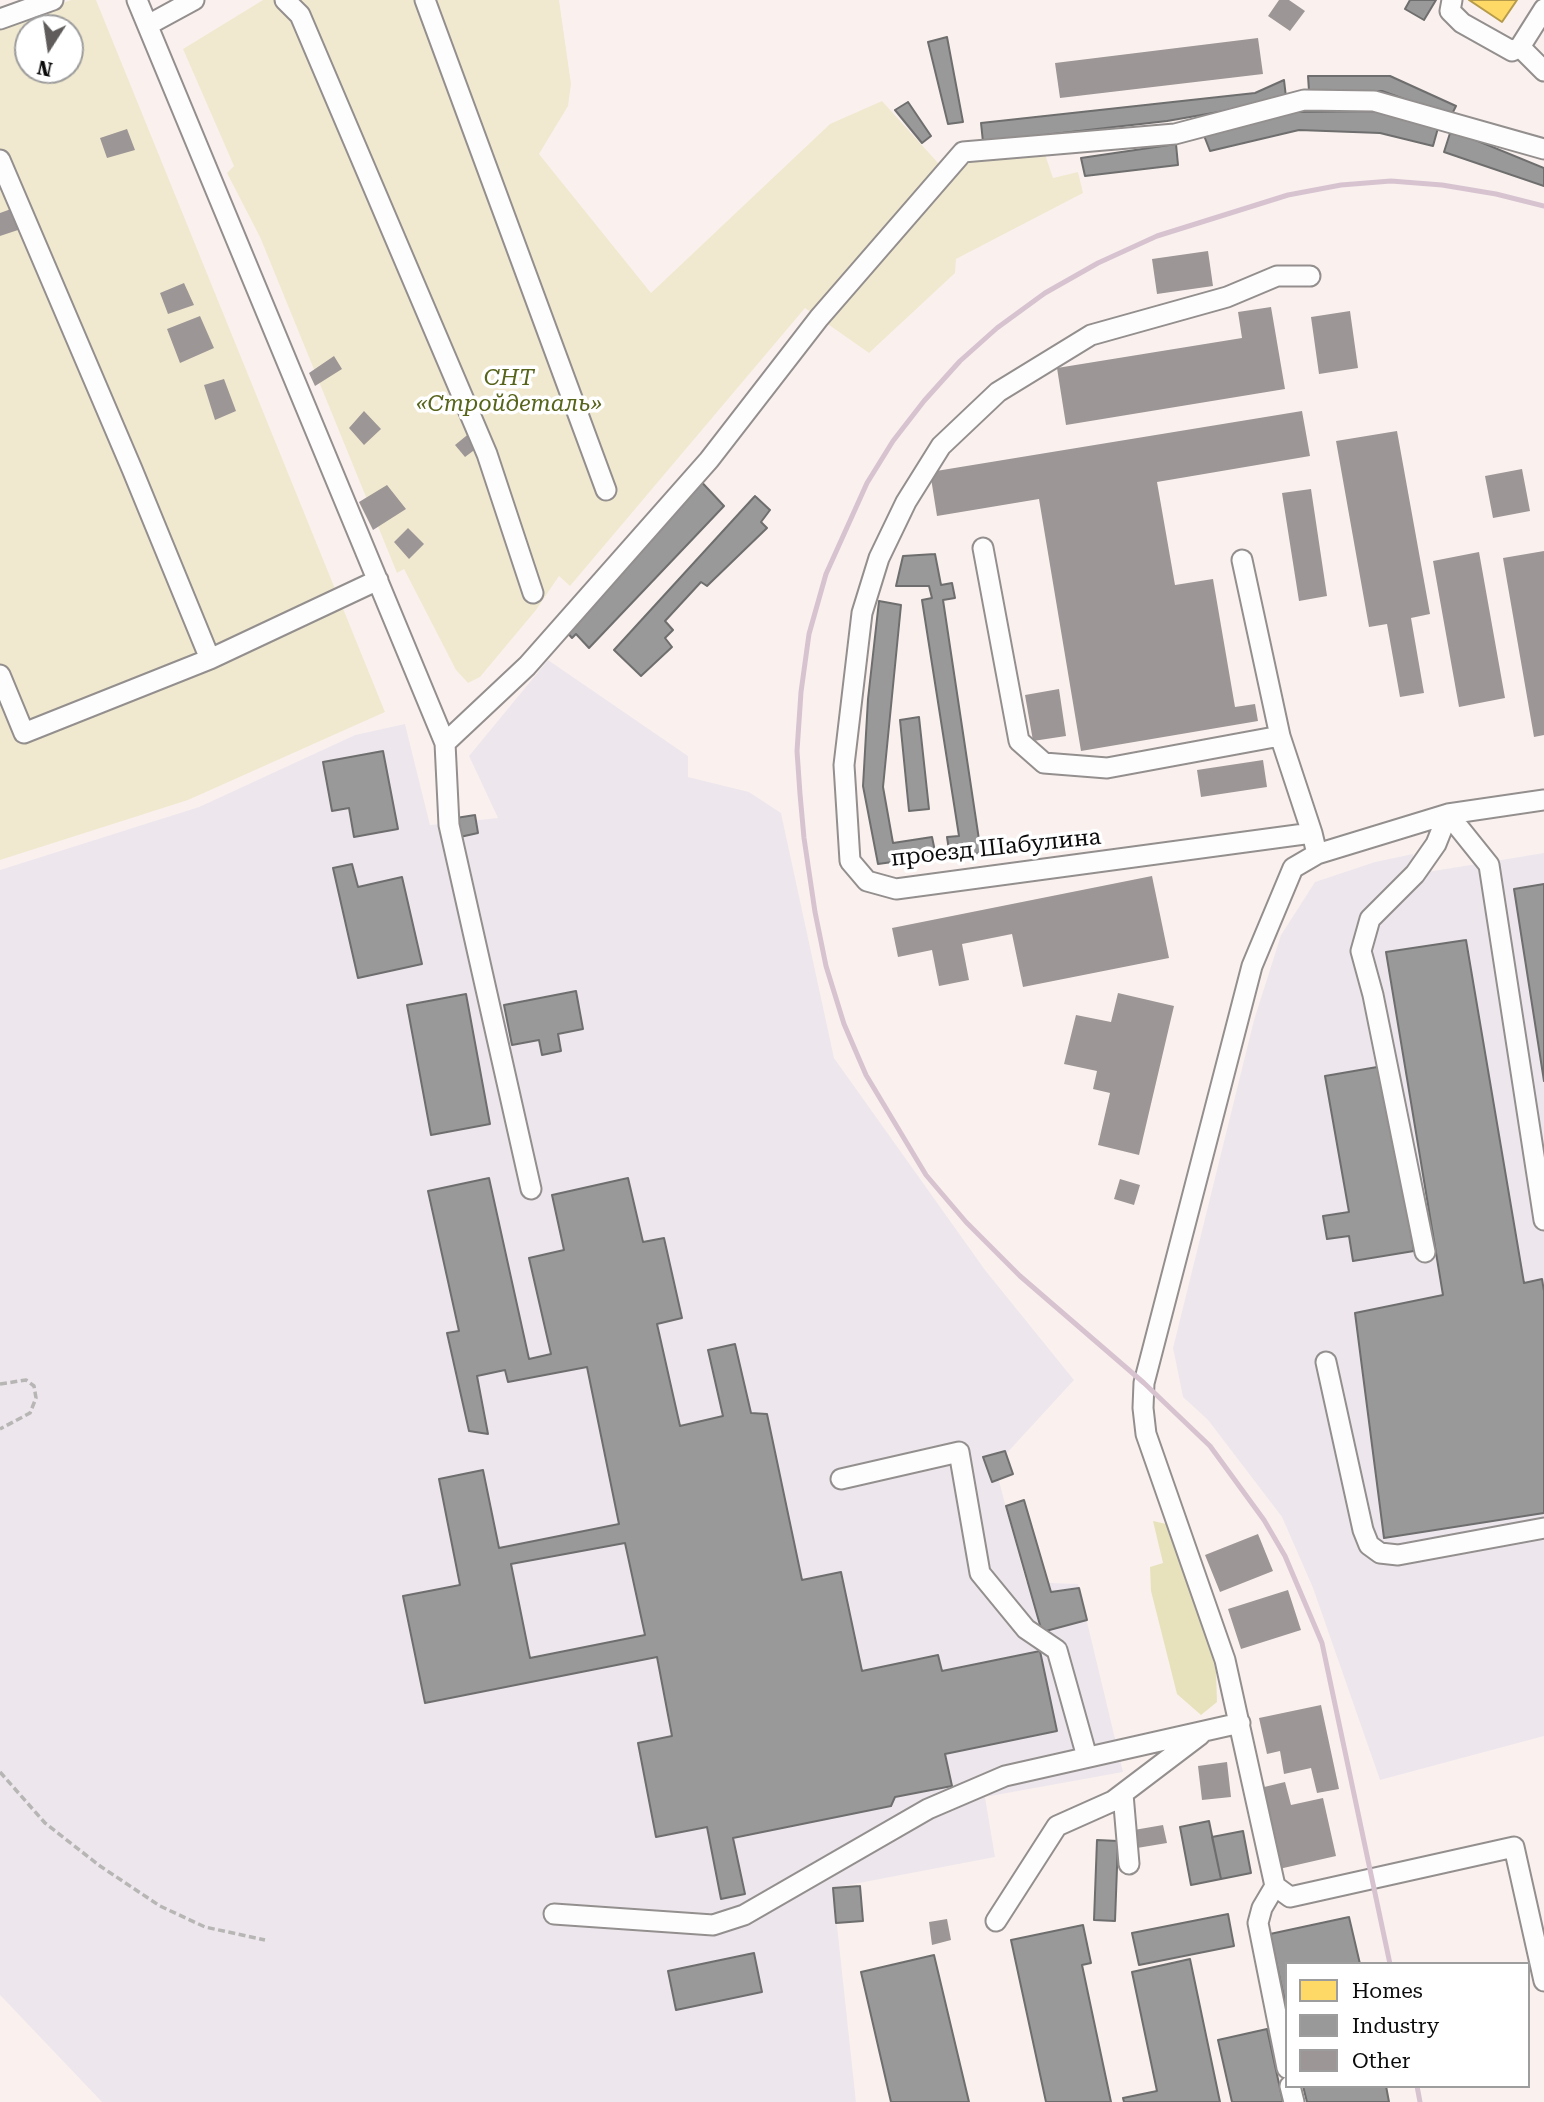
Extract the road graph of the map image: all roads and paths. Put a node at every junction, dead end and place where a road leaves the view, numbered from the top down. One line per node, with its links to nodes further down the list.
1 (53, 0): 8 (street)
2 (137, 0): 9 (street)
3 (194, 0): 9 (street)
4 (285, 0): 19 (street)
5 (425, 0): 15 (street)
6 (1452, 0): 10 (street)
7 (1544, 9): 10 (street)
8 (0, 19)
9 (148, 24): 18 (street)
10 (1520, 47): 11 (street)
11 (1544, 71)
12 (1544, 149): 23 (street)
13 (0, 160): 20 (street)
14 (1310, 276): 26 (street, проезд Шабулина)
15 (606, 489)
16 (983, 548): 22 (street)
17 (1242, 560): 22 (street)
18 (377, 580): 20 (street); 23 (street)
19 (533, 593)
20 (210, 659): 21 (street)
21 (0, 675)
22 (1280, 736): 26 (street)
23 (445, 743): 28 (street)
24 (1544, 800): 25 (street)
25 (1448, 814): 27 (street); 29 (street); 30 (street)
26 (1312, 833): 27 (street)
27 (1317, 855): 36 (street)
28 (531, 1189)
29 (1544, 1220)
30 (1425, 1252)
31 (1326, 1362): 35 (street)
32 (0, 1384): 33 (path)
33 (0, 1429)
34 (841, 1479): 38 (street)
35 (1544, 1528)
36 (1240, 1723): 37 (street); 42 (street)
37 (1206, 1731): 38 (street); 40 (street)
38 (1087, 1758): 43 (street)
39 (0, 1772): 45 (path)
40 (1123, 1794): 41 (street); 44 (street)
41 (1129, 1864)
42 (1275, 1886): 46 (street); 47 (street)
43 (554, 1914)
44 (996, 1920)
45 (265, 1940)
46 (1544, 1981)
47 (1285, 2058)

